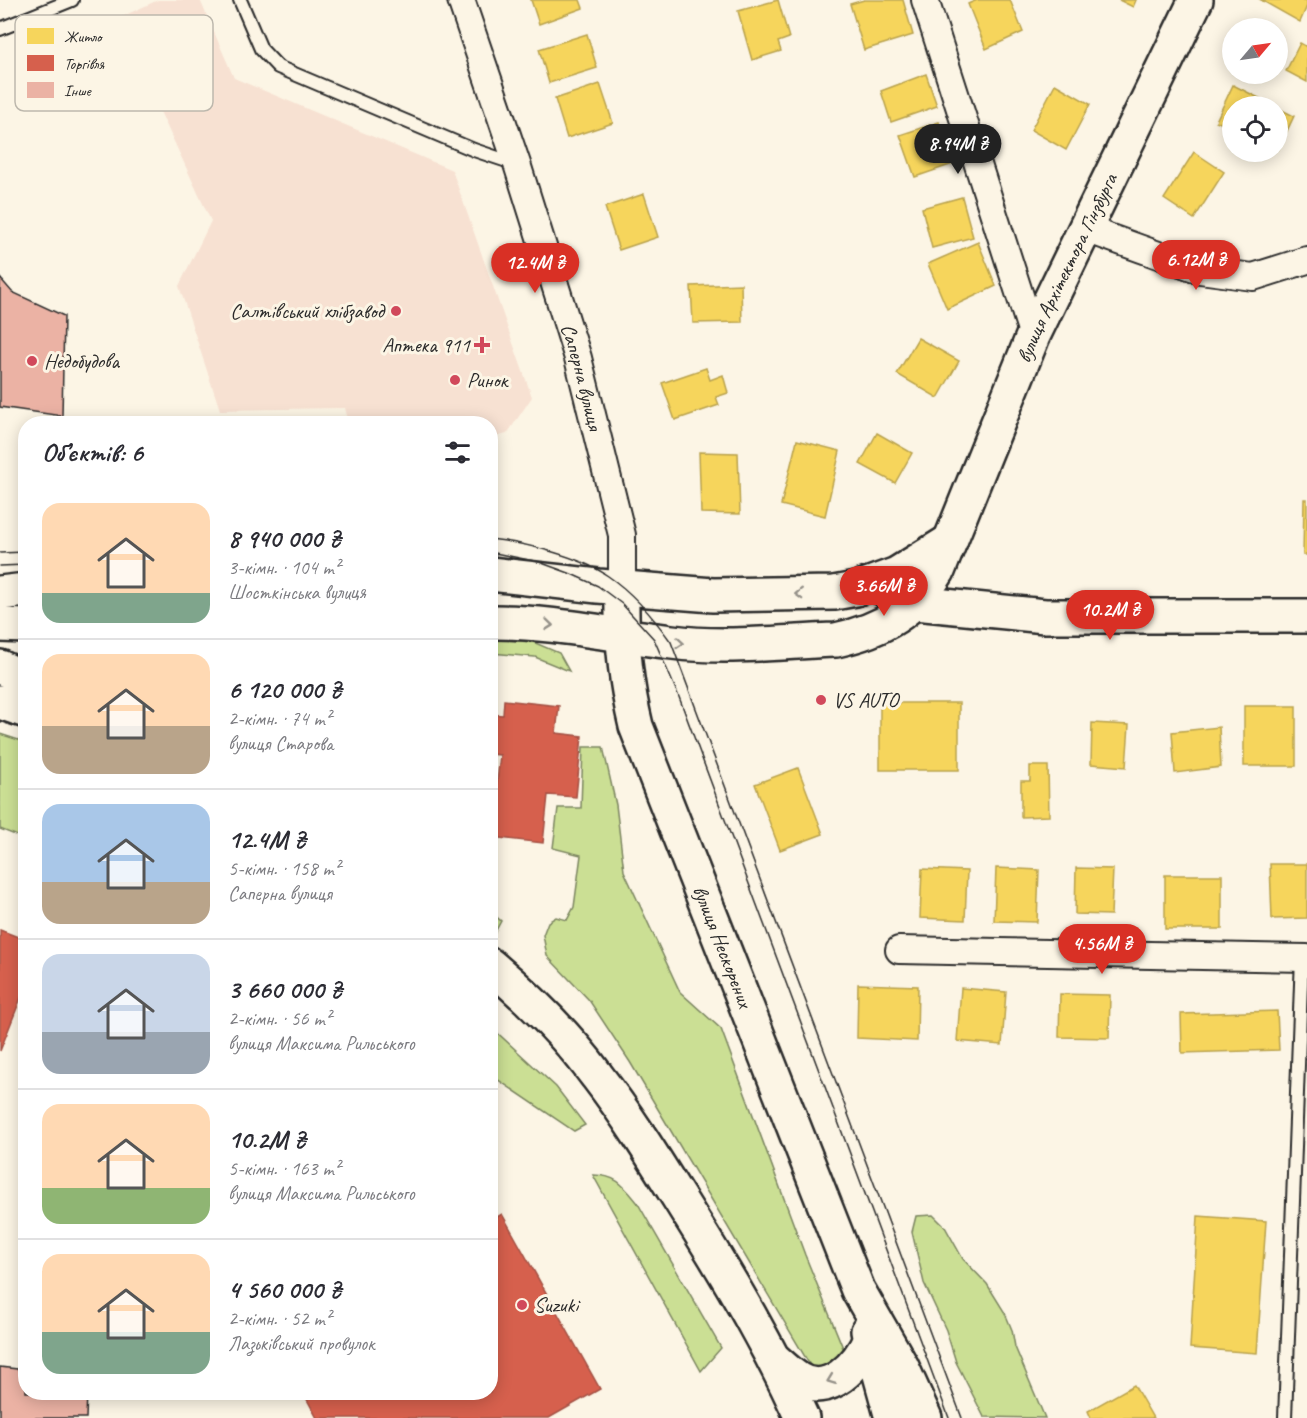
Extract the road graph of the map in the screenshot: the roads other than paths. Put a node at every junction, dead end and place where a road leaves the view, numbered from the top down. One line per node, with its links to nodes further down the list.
1 (72, 0): 6 (lane)
2 (240, 0): 9 (lane)
3 (461, 0): 9 (street, Саперна вулиця)
4 (925, 0): 12 (street)
5 (1196, 0): 10 (main road, вулиця Архітектора Гінзбурга)
6 (35, 15)
7 (15, 23): 8 (lane)
8 (0, 29)
9 (517, 164): 18 (street, Саперна вулиця)
10 (1086, 228): 11 (street); 12 (main road, вулиця Архітектора Гінзбурга)
11 (1307, 260)
12 (1033, 336): 13 (main road, вулиця Архітектора Гінзбурга)
13 (950, 541): 15 (main road); 21 (main road, вулиця Архітектора Гінзбурга)
14 (498, 575): 18 (main road)
15 (873, 584): 18 (main road, one-way to 18); 21 (main road)
16 (0, 586): 17 (main road)
17 (18, 588)
18 (622, 588): 26 (main road, вулиця Нескорених)
19 (18, 591): 20 (main road)
20 (0, 594)
21 (915, 603): 22 (main road); 26 (main road, вулиця Архітектора Гінзбурга, one-way to 21)
22 (1307, 616)
23 (498, 622): 26 (main road, вулиця Архітектора Гінзбурга, one-way to 26)
24 (0, 625): 25 (main road)
25 (18, 626)
26 (622, 635): 34 (main road, вулиця Нескорених)
27 (0, 668): 28 (main road)
28 (18, 676)
29 (0, 702): 30 (main road)
30 (18, 708)
31 (899, 950): 32 (street)
32 (1305, 958): 41 (lane)
33 (498, 972): 36 (main road)
34 (861, 1297): 35 (main road, вулиця Нескорених); 40 (main road, вулиця Нескорених)
35 (870, 1339): 36 (main road, one-way to 36); 39 (main road, вулиця Нескорених)
36 (776, 1361): 37 (main road); 38 (main road)
37 (802, 1418)
38 (818, 1418)
39 (892, 1418)
40 (925, 1418)
41 (1285, 1418)

